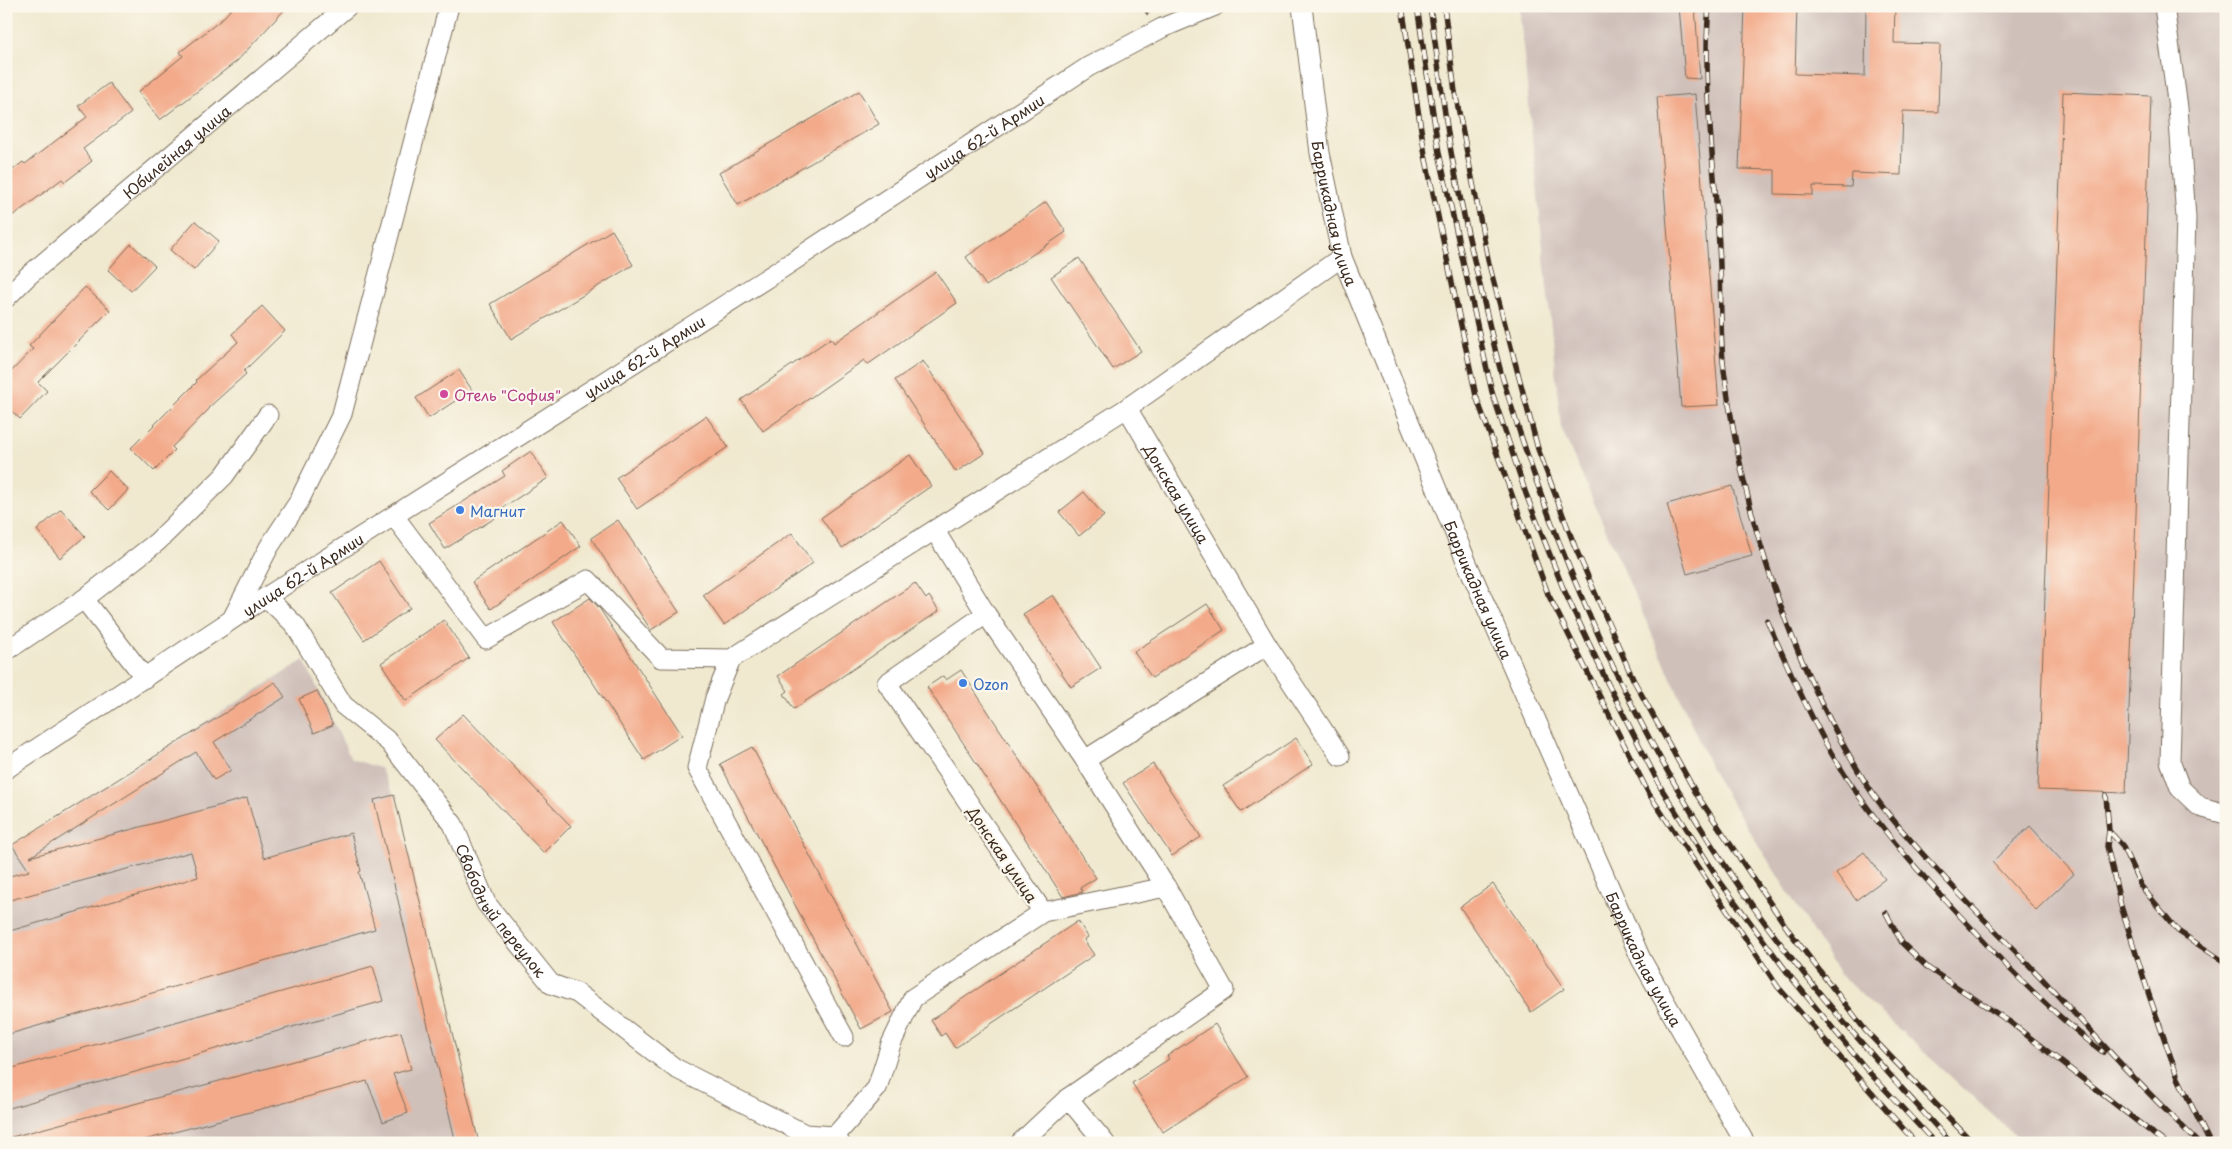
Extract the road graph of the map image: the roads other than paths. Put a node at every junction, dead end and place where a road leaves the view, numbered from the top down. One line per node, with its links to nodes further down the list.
1 (348, 6): 7 (street, Юбилейная улица)
2 (448, 6): 15 (street)
3 (1215, 6): 10 (street, улица 62-й Армии)
4 (1302, 6): 6 (street, Баррикадная улица)
5 (2164, 6): 23 (street)
6 (1342, 257): 8 (street); 31 (street, Баррикадная улица)
7 (6, 298)
8 (1127, 408): 11 (street); 16 (street, Донская улица)
9 (268, 415): 13 (street)
10 (394, 516): 12 (street, улица 62-й Армии); 18 (street)
11 (935, 531): 14 (street); 18 (street)
12 (266, 597): 15 (street, улица 62-й Армии); 28 (street, Свободный переулок)
13 (84, 599): 17 (street); 19 (street)
14 (986, 614): 21 (street); 25 (street, Донская улица)
15 (230, 622): 19 (street, улица 62-й Армии)
16 (1266, 645): 20 (street, Донская улица); 21 (street)
17 (6, 651)
18 (731, 659): 26 (street)
19 (145, 678): 22 (street, улица 62-й Армии)
20 (1340, 756)
21 (1085, 760): 24 (street)
22 (6, 769)
23 (2226, 814)
24 (1166, 886): 25 (street); 27 (street)
25 (1043, 912): 28 (street, Донская улица)
26 (844, 1037)
27 (1068, 1098): 29 (street); 30 (street)
28 (838, 1139)
29 (1020, 1143)
30 (1105, 1143)
31 (1745, 1143)

